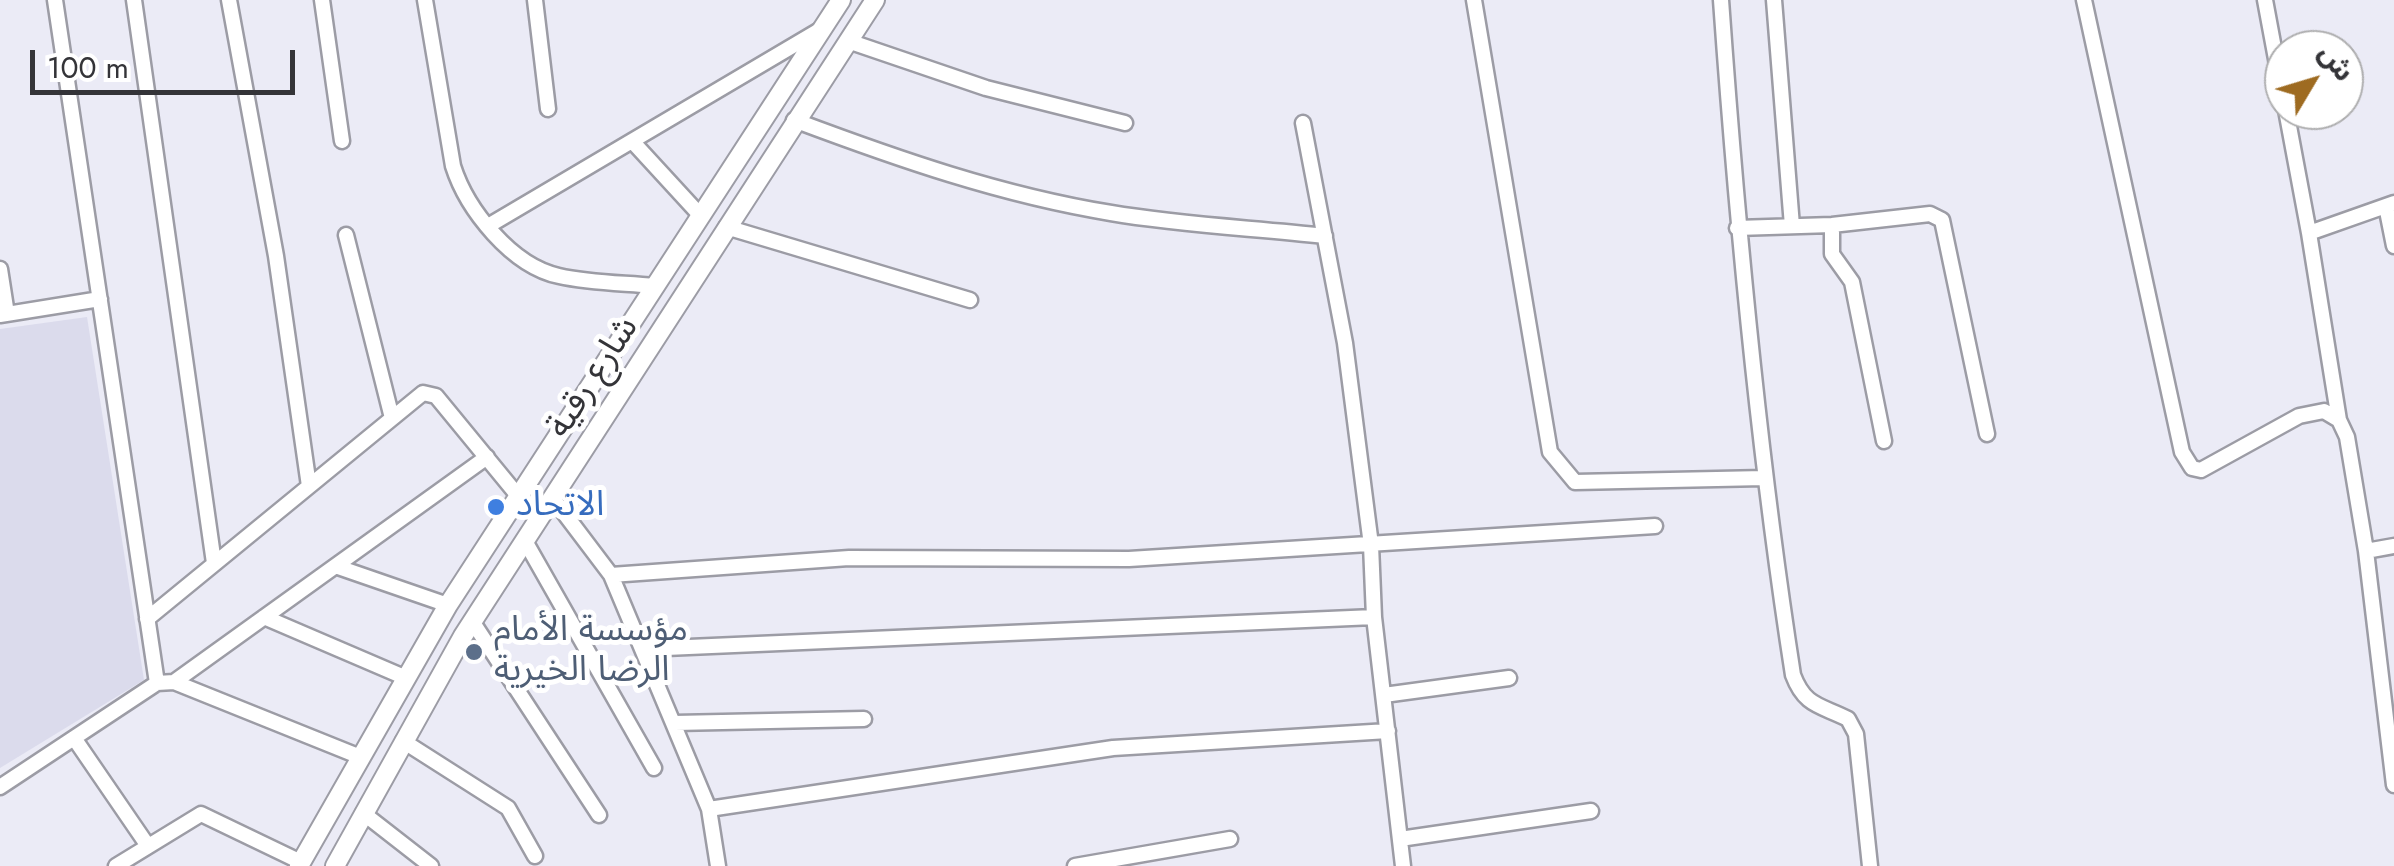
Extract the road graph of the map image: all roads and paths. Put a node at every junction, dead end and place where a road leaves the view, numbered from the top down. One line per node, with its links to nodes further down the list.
1 (55, 0): 37 (street)
2 (134, 0): 57 (street)
3 (229, 0): 49 (street)
4 (322, 0): 22 (street)
5 (425, 0): 27 (street)
6 (535, 0): 17 (street)
7 (841, 0): 14 (street, شارع رقية)
8 (875, 0): 16 (street, شارع رقية)
9 (1474, 0): 48 (street)
10 (1721, 0): 30 (street)
11 (1774, 0): 28 (street)
12 (2084, 0): 44 (street)
13 (2265, 0): 15 (street)
14 (823, 28): 23 (street); 25 (street, شارع رقية)
15 (2271, 30)
16 (848, 41): 18 (street, شارع رقية); 20 (street)
17 (548, 109)
18 (794, 120): 29 (street, شارع رقية); 33 (street)
19 (1304, 122): 33 (street)
20 (1125, 123)
21 (2290, 130): 31 (street)
22 (342, 140)
23 (632, 141): 25 (street); 27 (street)
24 (2390, 204): 31 (street); 34 (street)
25 (700, 215): 36 (street, شارع رقية)
26 (1832, 225): 28 (street); 45 (street); 46 (street)
27 (488, 226): 36 (street)
28 (1792, 226): 30 (street)
29 (726, 227): 38 (street); 39 (street, شارع رقية)
30 (1738, 228): 48 (street)
31 (2309, 233): 44 (street)
32 (346, 235): 43 (street)
33 (1324, 236): 54 (street)
34 (2394, 246)
35 (0, 269): 40 (street)
36 (654, 286): 39 (street); 41 (street, شارع رقية)
37 (100, 299): 40 (street); 63 (street)
38 (970, 300)
39 (680, 302): 42 (street, شارع رقية)
40 (3, 314)
41 (611, 349): 42 (street); 50 (street, شارع رقية)
42 (637, 367): 51 (street, شارع رقية)
43 (392, 418): 47 (street); 49 (street)
44 (2339, 420): 56 (street)
45 (1987, 434)
46 (1884, 441)
47 (487, 457): 50 (street); 58 (street)
48 (1764, 478): 95 (street)
49 (309, 486): 57 (street)
50 (519, 497): 60 (street, شارع رقية)
51 (552, 497): 53 (street, شارع رقية); 59 (street)
52 (1655, 526): 54 (street)
53 (524, 541): 64 (street, شارع رقية); 77 (street)
54 (1372, 546): 59 (street); 62 (street)
55 (2394, 546): 56 (street)
56 (2366, 551): 78 (street)
57 (214, 563): 63 (street)
58 (335, 566): 60 (street); 61 (street)
59 (611, 574): 65 (street)
60 (448, 605): 66 (street, شارع رقية)
61 (264, 617): 66 (street); 68 (street)
62 (1374, 617): 65 (street); 70 (street)
63 (148, 620): 69 (street)
64 (472, 622): 75 (street, شارع رقية); 83 (street)
65 (644, 650): 72 (street)
66 (404, 677): 76 (street, شارع رقية)
67 (1509, 678): 70 (street)
68 (174, 682): 69 (street); 76 (street)
69 (157, 684): 74 (street)
70 (1384, 695): 73 (street)
71 (864, 718): 72 (street)
72 (674, 723): 80 (street)
73 (1388, 732): 80 (street); 85 (street)
74 (74, 738): 79 (street); 86 (street)
75 (403, 742): 82 (street, شارع رقية); 87 (street)
76 (358, 756): 88 (street, شارع رقية)
77 (654, 768)
78 (2394, 785)
79 (0, 786)
80 (708, 809): 92 (street)
81 (1591, 812): 85 (street)
82 (363, 813): 90 (street, شارع رقية); 91 (street)
83 (598, 815)
84 (1230, 839): 93 (street)
85 (1400, 839): 94 (street)
86 (148, 846): 88 (street); 89 (street)
87 (535, 856)
88 (300, 864)
89 (116, 866)
90 (335, 866)
91 (431, 866)
92 (718, 866)
93 (1075, 866)
94 (1403, 866)
95 (1870, 866)

